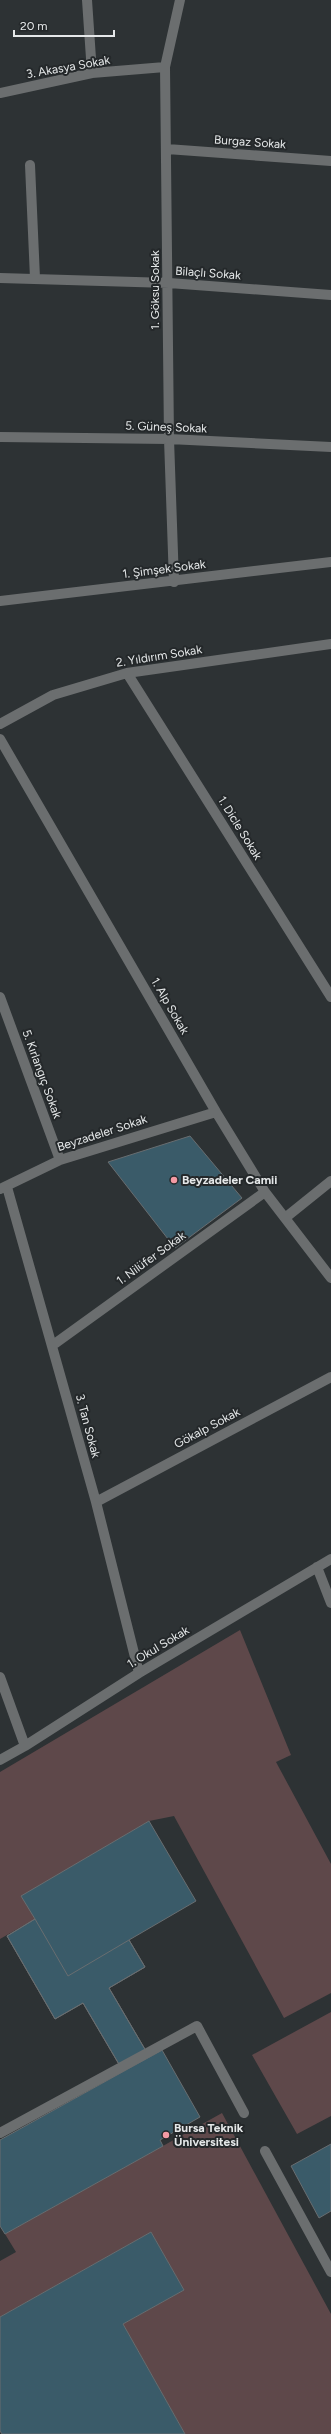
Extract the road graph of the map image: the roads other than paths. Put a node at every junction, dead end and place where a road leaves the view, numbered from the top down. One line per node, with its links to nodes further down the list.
1 (88, 0): 4 (street)
2 (180, 0): 3 (street, 1. Göksu Sokak)
3 (165, 67): 4 (street, 3. Akasya Sokak); 6 (street, 1. Göksu Sokak)
4 (92, 73): 5 (street, 3. Akasya Sokak)
5 (0, 93)
6 (167, 149): 7 (street, Burgaz Sokak); 11 (street, 1. Göksu Sokak)
7 (331, 161)
8 (30, 166): 10 (street)
9 (0, 278): 10 (street, Bilaçlı Sokak)
10 (35, 278): 11 (street, Bilaçlı Sokak)
11 (168, 283): 12 (street, Bilaçlı Sokak); 14 (street, 1. Göksu Sokak)
12 (331, 295)
13 (0, 437): 14 (street, 5. Güneş Sokak)
14 (169, 439): 15 (street, 5. Güneş Sokak); 17 (street, 1. Göksu Sokak)
15 (331, 447)
16 (331, 562): 17 (street, 1. Şimşek Sokak)
17 (174, 582): 18 (street, 1. Şimşek Sokak)
18 (0, 601)
19 (331, 644): 20 (street, 2. Yıldırım Sokak)
20 (127, 673): 21 (street, 2. Yıldırım Sokak); 24 (street, 1. Dicle Sokak)
21 (0, 724)
22 (0, 739): 25 (street, 1. Alp Sokak)
23 (0, 997): 26 (street, 5. Kırlangıç Sokak)
24 (331, 997)
25 (216, 1112): 26 (street, Beyzadeler Sokak); 29 (street, 1. Alp Sokak)
26 (60, 1160): 28 (street, Beyzadeler Sokak)
27 (331, 1181): 30 (street)
28 (4, 1188): 32 (street, 3. Tan Sokak)
29 (265, 1192): 30 (street, 1. Alp Sokak); 32 (street, 1. Nilüfer Sokak)
30 (284, 1218): 31 (street, 1. Alp Sokak)
31 (331, 1278)
32 (53, 1345): 34 (street, 3. Tan Sokak)
33 (331, 1377): 34 (street, Gökalp Sokak)
34 (96, 1502): 38 (street, 3. Tan Sokak)
35 (331, 1559): 36 (street, 1. Okul Sokak)
36 (317, 1567): 37 (street); 38 (street, 1. Okul Sokak)
37 (331, 1603)
38 (139, 1673): 40 (street, 1. Okul Sokak)
39 (0, 1676): 40 (street)
40 (25, 1746): 41 (street, 1. Okul Sokak)
41 (0, 1760)
42 (244, 2113): 43 (street)
43 (0, 2133)
44 (265, 2151): 45 (street)
45 (331, 2272)

